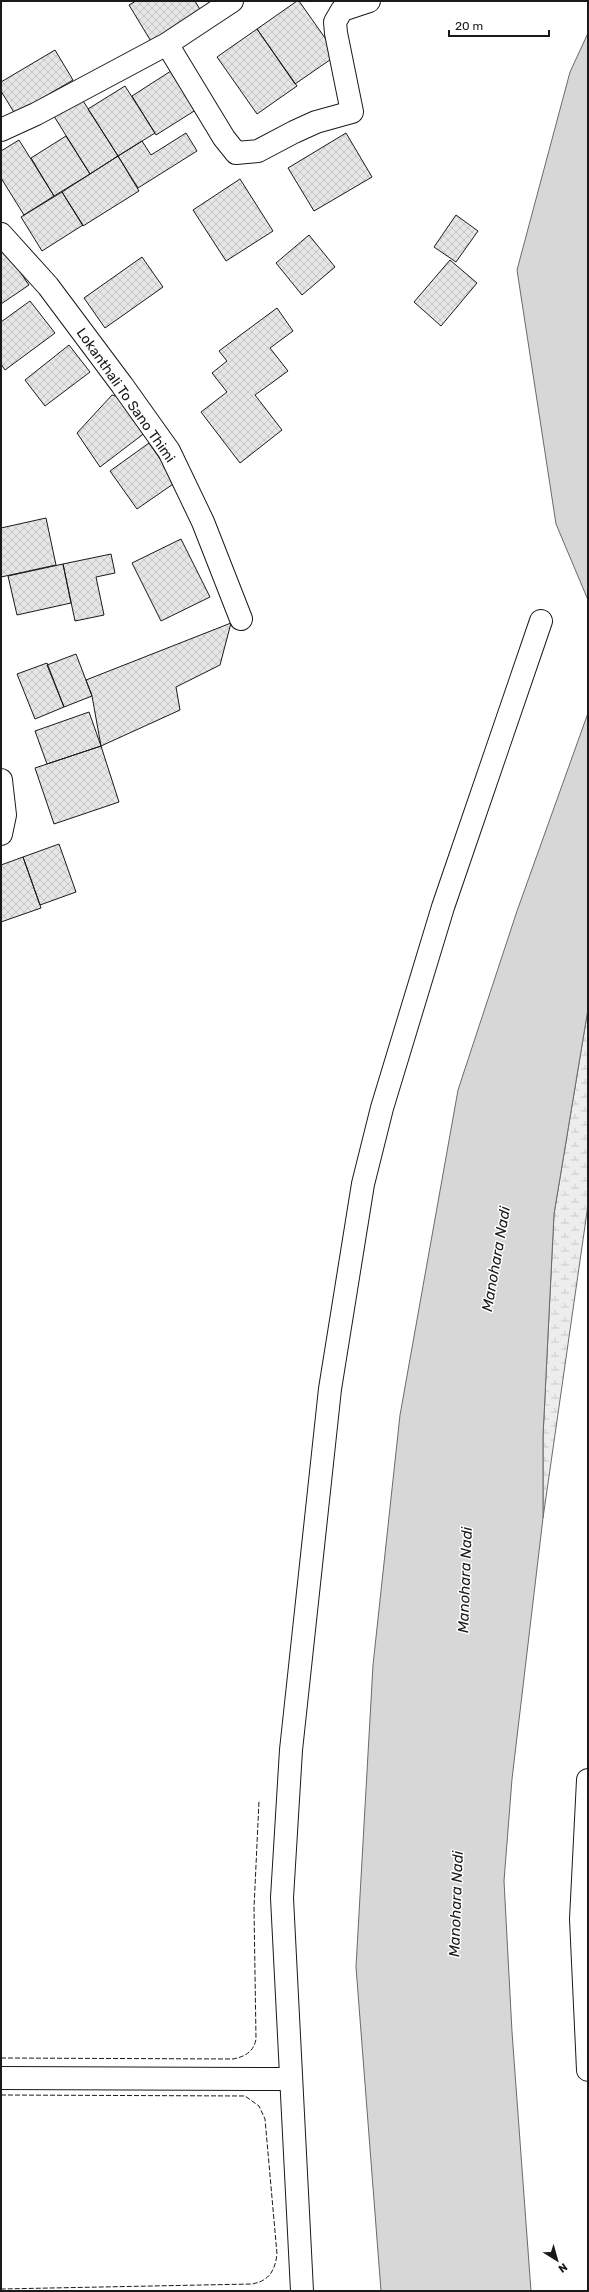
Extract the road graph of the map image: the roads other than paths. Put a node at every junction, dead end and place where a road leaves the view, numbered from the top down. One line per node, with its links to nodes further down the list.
1 (369, 1): 3 (street)
2 (222, 4): 3 (street)
3 (167, 44): 4 (street)
4 (1, 130)
5 (1, 234): 6 (street, Lokanthali To Sano Thimi)
6 (241, 619)
7 (541, 621): 14 (street)
8 (1, 780): 9 (street)
9 (1, 834)
10 (588, 1780): 11 (street)
11 (585, 1919): 12 (street)
12 (588, 2070)
13 (1, 2078): 14 (street)
14 (290, 2079): 15 (street)
15 (302, 2291)

